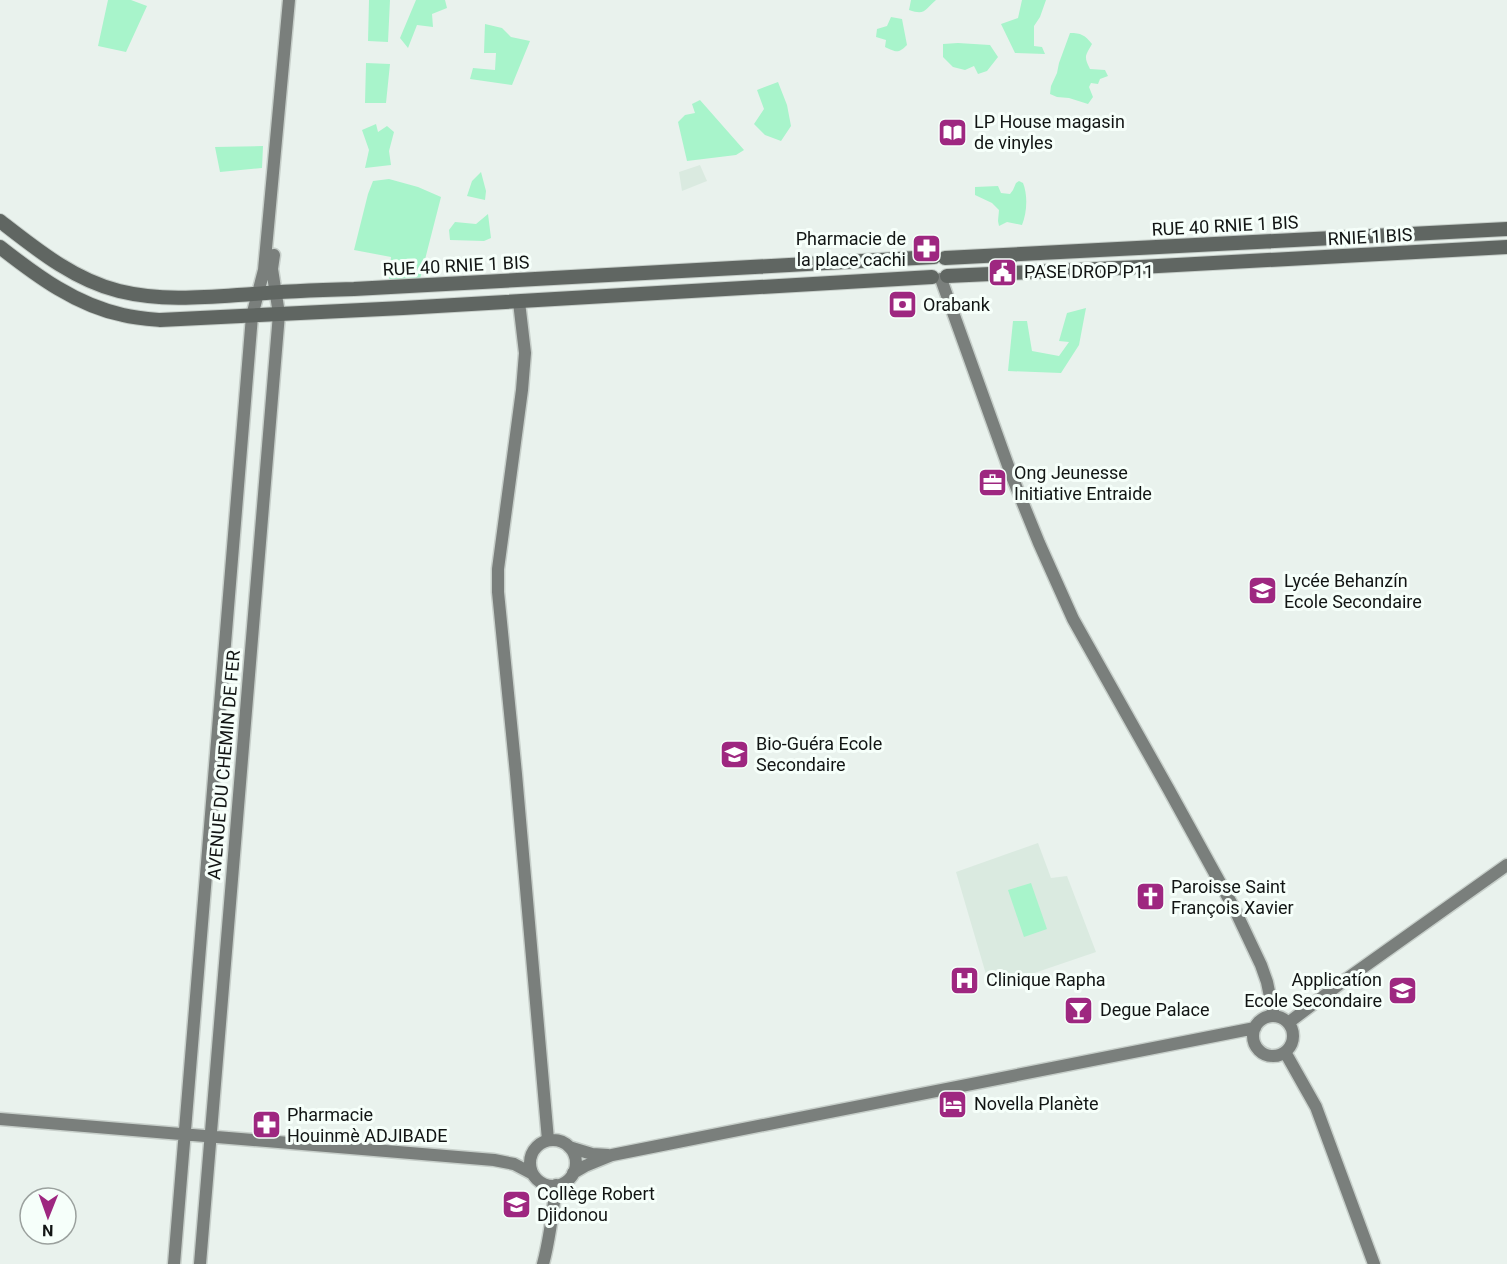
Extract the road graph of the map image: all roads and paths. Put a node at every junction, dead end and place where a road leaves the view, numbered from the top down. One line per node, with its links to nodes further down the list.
1 (289, 0): 8 (main road)
2 (295, 0): 8 (main road)
3 (0, 221): 11 (main road, RUE 40 RNIE 1 BIS)
4 (1507, 229): 7 (main road, RUE 40 RNIE 1 BIS)
5 (0, 247): 14 (main road)
6 (1507, 247): 9 (main road, RNIE 1 BIS)
7 (940, 257): 9 (main road); 9 (main road); 10 (main road, RUE 40 RNIE 1 BIS)
8 (268, 270): 10 (main road, AVENUE DU CHEMIN DE FER); 11 (main road, AVENUE DU CHEMIN DE FER)
9 (940, 277): 12 (main road); 16 (main road)
10 (276, 292): 11 (main road, RUE 40 RNIE 1 BIS); 13 (main road, AVENUE DU CHEMIN DE FER)
11 (259, 293): 14 (main road, AVENUE DU CHEMIN DE FER)
12 (519, 302): 13 (main road); 23 (main road)
13 (279, 314): 14 (main road); 22 (main road, AVENUE DU CHEMIN DE FER)
14 (252, 315): 21 (main road, AVENUE DU CHEMIN DE FER)
15 (1507, 865): 17 (main road)
16 (1274, 1016): 17 (main road); 18 (main road)
17 (1288, 1023): 19 (main road)
18 (1255, 1028): 19 (main road); 26 (main road)
19 (1285, 1052): 34 (main road)
20 (0, 1119): 21 (main road)
21 (184, 1134): 22 (main road); 31 (main road, AVENUE DU CHEMIN DE FER)
22 (211, 1137): 27 (main road); 32 (main road, AVENUE DU CHEMIN DE FER)
23 (548, 1140): 24 (main road); 25 (main road)
24 (569, 1147): 26 (main road); 28 (main road)
25 (533, 1151): 27 (main road); 29 (main road)
26 (612, 1155): 28 (main road)
27 (494, 1160): 29 (main road)
28 (573, 1173): 30 (main road)
29 (533, 1174): 30 (main road)
30 (556, 1185): 33 (main road)
31 (174, 1264)
32 (200, 1264)
33 (543, 1264)
34 (1374, 1264)

